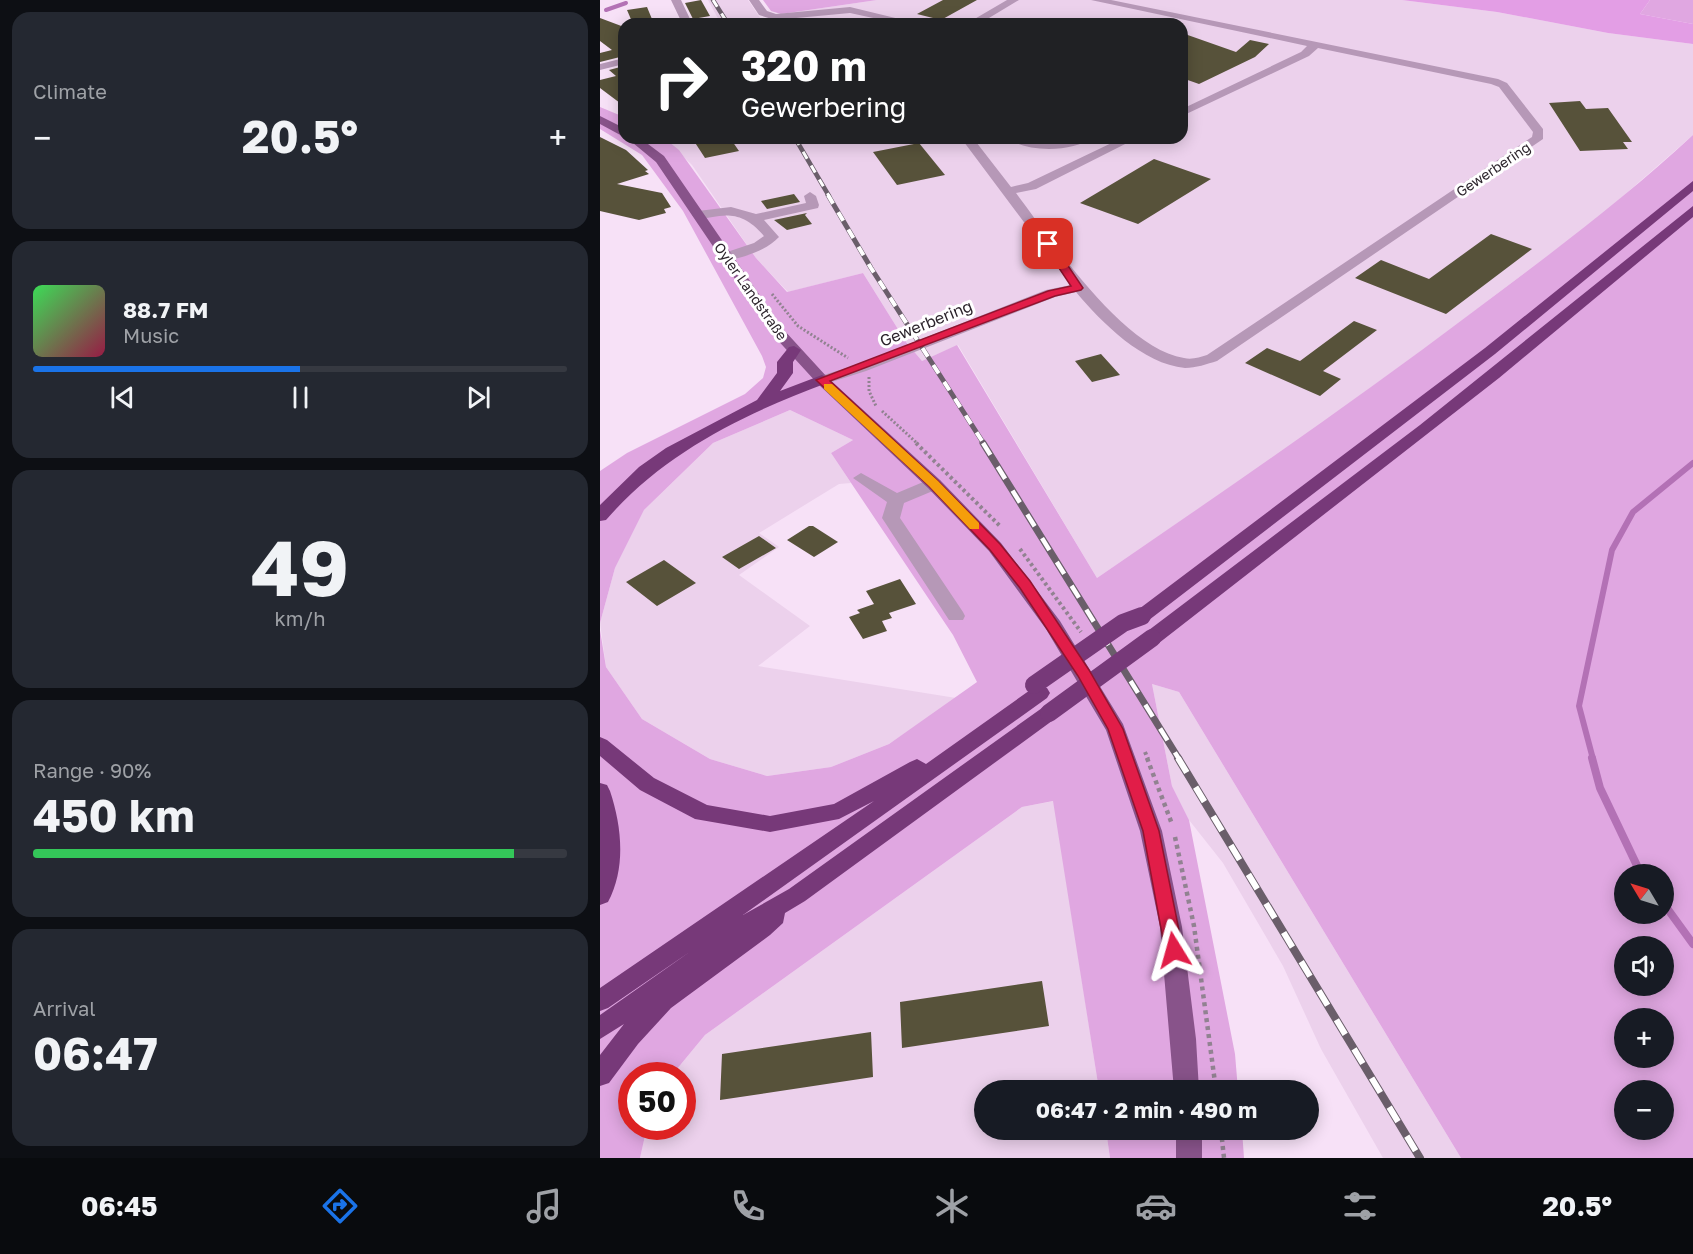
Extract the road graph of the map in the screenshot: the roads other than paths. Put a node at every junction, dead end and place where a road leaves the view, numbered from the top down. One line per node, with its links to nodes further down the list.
1 (676, 0): 5 (street)
2 (754, 0): 6 (street)
3 (1014, 0): 7 (street)
4 (1096, 0): 8 (street, Gewerbering)
5 (685, 18)
6 (887, 18)
7 (982, 18)
8 (1186, 18)
9 (1188, 18): 10 (street, Gewerbering)
10 (1316, 44): 13 (street); 28 (street, Gewerbering)
11 (618, 62): 12 (street)
12 (600, 67)
13 (1188, 110)
14 (600, 119): 15 (main road)
15 (618, 130)
16 (641, 144): 25 (main road, Oyler Landstraße)
17 (972, 144): 22 (street, Gewerbering)
18 (1026, 144): 19 (street)
19 (1061, 144)
20 (1119, 144): 22 (street)
21 (1693, 185): 37 (highway)
22 (1009, 191): 28 (street, Gewerbering)
23 (810, 196): 26 (street)
24 (1693, 210): 40 (highway, bridge)
25 (698, 215): 26 (street); 27 (main road, Oyler Landstraße)
26 (757, 218): 27 (street)
27 (726, 257): 29 (main road, Oyler Landstraße)
28 (1077, 288): 30 (street, Gewerbering)
29 (795, 350): 30 (main road, Oyler Landstraße); 31 (highway)
30 (822, 380): 31 (highway); 33 (main road, Oyler Landstraße)
31 (759, 406): 35 (highway)
32 (861, 478): 34 (street)
33 (934, 484): 34 (street); 45 (main road, Oyler Landstraße)
34 (896, 500): 36 (street)
35 (600, 516)
36 (956, 616)
37 (1037, 689): 38 (highway); 42 (highway)
38 (600, 745)
39 (600, 791): 41 (highway)
40 (797, 895): 43 (highway); 44 (highway)
41 (600, 896)
42 (600, 1001)
43 (600, 1028)
44 (600, 1075)
45 (1186, 1080)
46 (1189, 1140): 47 (main road)
47 (1189, 1158)

